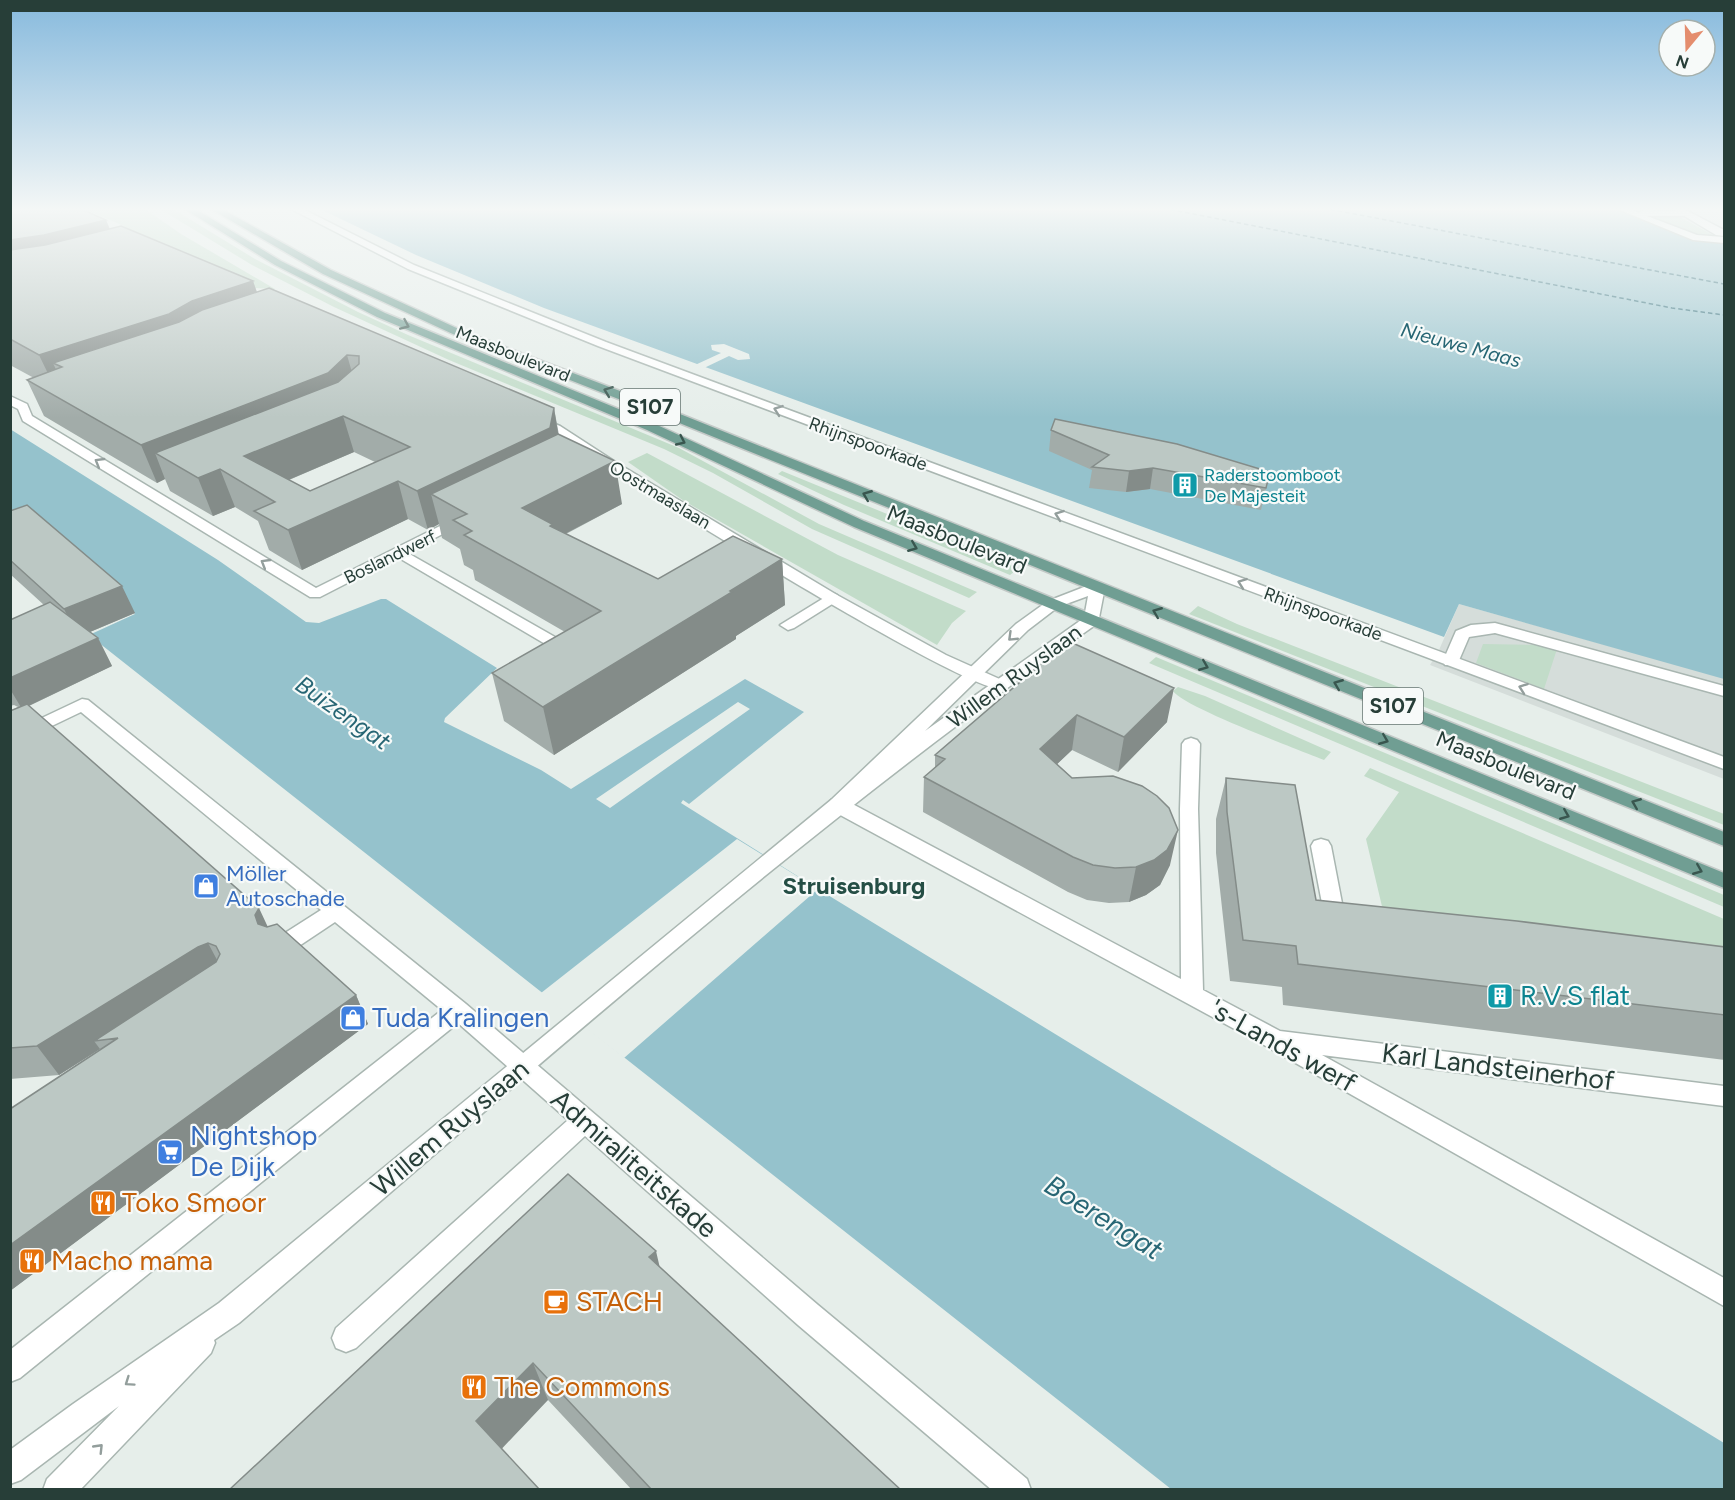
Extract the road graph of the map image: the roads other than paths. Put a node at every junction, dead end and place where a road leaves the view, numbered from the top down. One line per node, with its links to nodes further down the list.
1 (308, 278): 10 (main road, Maasboulevard / S107, one-way to 10)
2 (340, 278): 8 (main road, Maasboulevard / S107, one-way to 2)
3 (438, 278): 14 (street, Rhijnspoorkade, one-way to 3)
4 (22, 404): 7 (street, Boslandwerf, one-way to 4)
5 (526, 415): 9 (street, Oostmaaslaan)
6 (473, 516): 7 (street, Boslandwerf)
7 (399, 552): 13 (street)
8 (1097, 587): 10 (street, Willem Ruyslaan); 11 (street, Willem Ruyslaan); 22 (main road, Maasboulevard / S107, one-way to 8)
9 (832, 598): 12 (street); 15 (street, Oostmaaslaan)
10 (1053, 604): 11 (main road, Maasboulevard / S107); 15 (street, Willem Ruyslaan, one-way to 15)
11 (1092, 620): 16 (street, Willem Ruyslaan); 24 (main road, Maasboulevard / S107, one-way to 24)
12 (788, 625)
13 (582, 659)
14 (1450, 661): 17 (street); 20 (street, Rhijnspoorkade, one-way to 14)
15 (974, 674): 16 (street, Oostmaaslaan); 21 (street, Willem Ruyslaan)
16 (998, 685): 21 (street, Willem Ruyslaan)
17 (1725, 691)
18 (10, 740): 25 (street, Admiraliteitskade)
19 (1191, 744): 28 (street)
20 (1725, 763)
21 (838, 806): 28 (street, 's-Lands werf); 31 (street, Willem Ruyslaan)
22 (1725, 839)
23 (1321, 846): 26 (street)
24 (1725, 880)
25 (336, 911): 27 (street); 29 (street, Admiraliteitskade)
26 (1349, 933)
27 (282, 946)
28 (1192, 996): 30 (street, 's-Lands werf)
29 (458, 1010): 31 (street, Admiraliteitskade); 37 (street)
30 (1272, 1038): 32 (street, Karl Landsteinerhof); 34 (street, 's-Lands werf)
31 (523, 1067): 33 (street, Admiraliteitskade); 35 (street, Willem Ruyslaan)
32 (1725, 1096)
33 (584, 1121): 36 (street); 40 (street, Admiraliteitskade)
34 (1725, 1293)
35 (230, 1313): 38 (street, Willem Ruyslaan, one-way to 38); 39 (street, Willem Ruyslaan, one-way to 35)
36 (346, 1338)
37 (10, 1368)
38 (10, 1469)
39 (58, 1490)
40 (1016, 1490)

